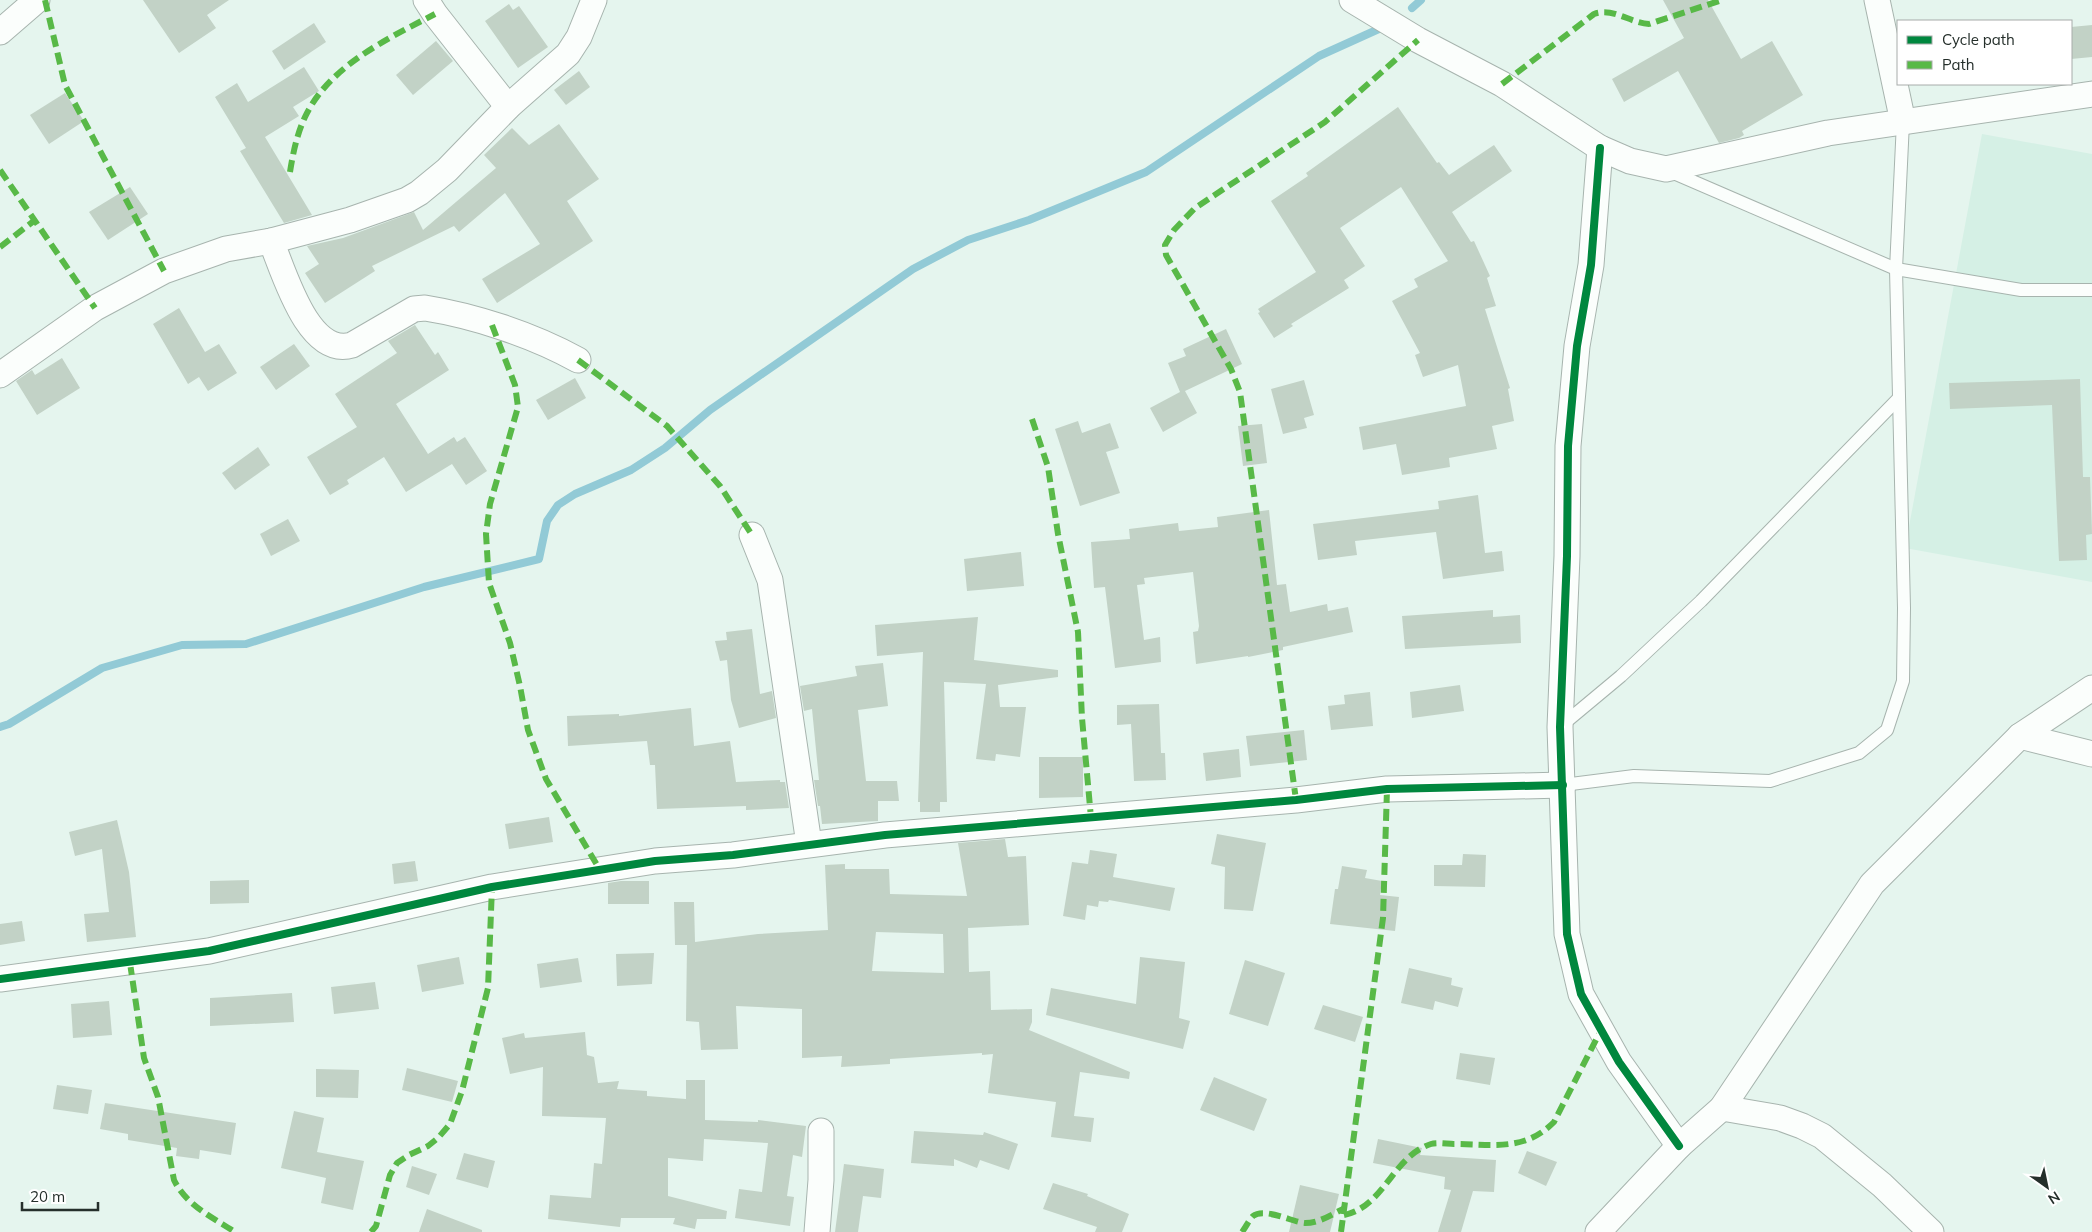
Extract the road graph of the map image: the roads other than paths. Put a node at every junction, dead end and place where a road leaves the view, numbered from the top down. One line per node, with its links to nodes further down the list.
1 (37, 0): 6 (street)
2 (426, 0): 8 (street)
3 (594, 0): 8 (street)
4 (1352, 0): 10 (street)
5 (1877, 0): 9 (street)
6 (0, 32)
7 (2092, 94): 9 (street)
8 (508, 107): 12 (street)
9 (1903, 122): 11 (street); 13 (lane)
10 (1600, 148): 11 (street); 20 (street)
11 (1666, 170): 13 (lane)
12 (271, 241): 15 (street); 16 (street)
13 (1896, 269): 14 (lane); 17 (lane)
14 (2092, 290)
15 (578, 360)
16 (0, 375)
17 (1898, 399): 20 (lane); 23 (lane)
18 (752, 535): 24 (street)
19 (2092, 688): 21 (street)
20 (1560, 727): 23 (street)
21 (2020, 736): 22 (street); 26 (street)
22 (2092, 754)
23 (1563, 785): 24 (street); 28 (street)
24 (809, 844): 25 (street)
25 (0, 979)
26 (1722, 1108): 28 (street); 31 (street)
27 (821, 1131): 29 (street)
28 (1679, 1146): 30 (street)
29 (817, 1232)
30 (1598, 1232)
31 (1931, 1232)

